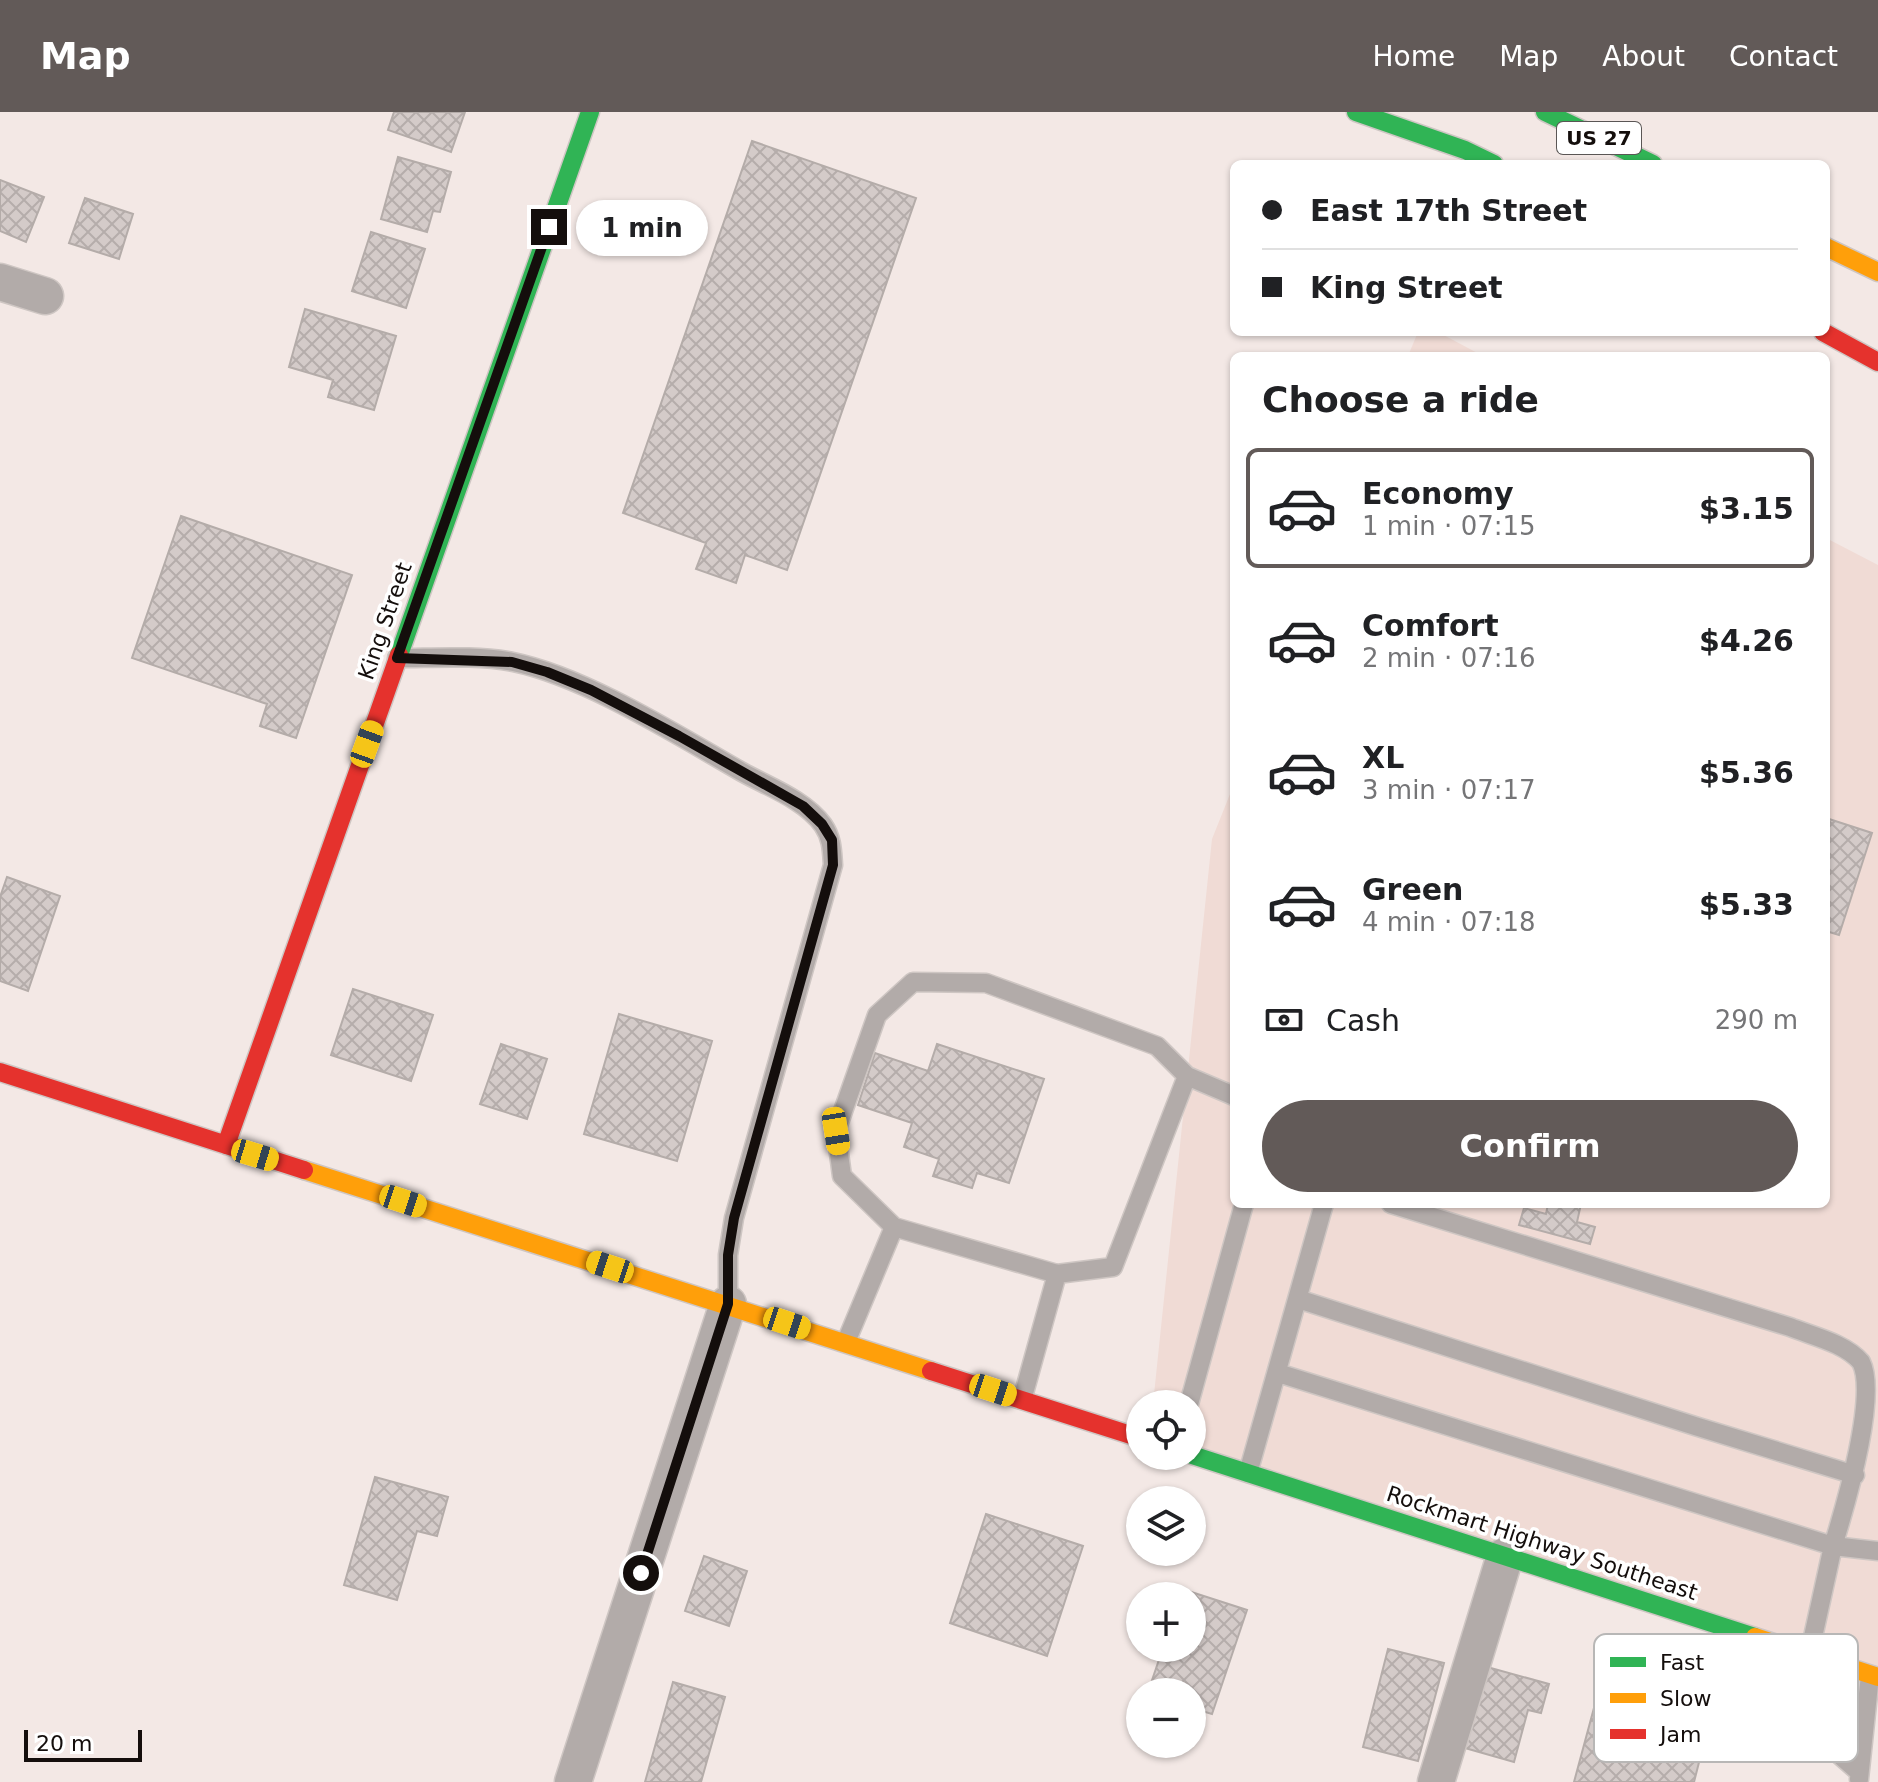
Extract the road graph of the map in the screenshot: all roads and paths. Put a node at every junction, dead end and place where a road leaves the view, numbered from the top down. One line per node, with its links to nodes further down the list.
1 (590, 112): 12 (main road, King Street)
2 (1356, 112): 4 (main road)
3 (1545, 112): 5 (main road, US 27)
4 (1486, 160)
5 (1645, 160)
6 (1830, 249): 7 (main road)
7 (1878, 272)
8 (0, 282): 9 (street)
9 (45, 296)
10 (1830, 336): 11 (main road)
11 (1878, 362)
12 (397, 658): 16 (main road, King Street); 23 (lane)
13 (0, 1072): 16 (main road)
14 (1187, 1076): 15 (lane); 20 (lane); 21 (lane)
15 (1230, 1094)
16 (226, 1145): 23 (main road)
17 (1243, 1208): 26 (lane)
18 (1323, 1208): 22 (lane)
19 (1404, 1208): 31 (lane)
20 (894, 1227): 21 (lane); 24 (lane)
21 (1057, 1274): 27 (lane)
22 (1298, 1299): 25 (lane); 31 (lane)
23 (728, 1304): 24 (main road); 40 (street)
24 (846, 1342): 27 (main road)
25 (1278, 1373): 30 (lane); 32 (lane)
26 (1193, 1390)
27 (1022, 1400): 28 (main road)
28 (1126, 1433)
29 (1206, 1460): 30 (main road, Rockmart Highway Southeast)
30 (1248, 1473): 34 (main road, Rockmart Highway Southeast)
31 (1855, 1475): 32 (lane)
32 (1833, 1546): 33 (lane); 36 (lane)
33 (1878, 1551)
34 (1505, 1556): 35 (main road, Rockmart Highway Southeast); 41 (street)
35 (1745, 1634)
36 (1806, 1634)
37 (1874, 1676): 39 (lane)
38 (1843, 1762): 39 (lane)
39 (1859, 1777)
40 (573, 1782)
41 (1436, 1782)

